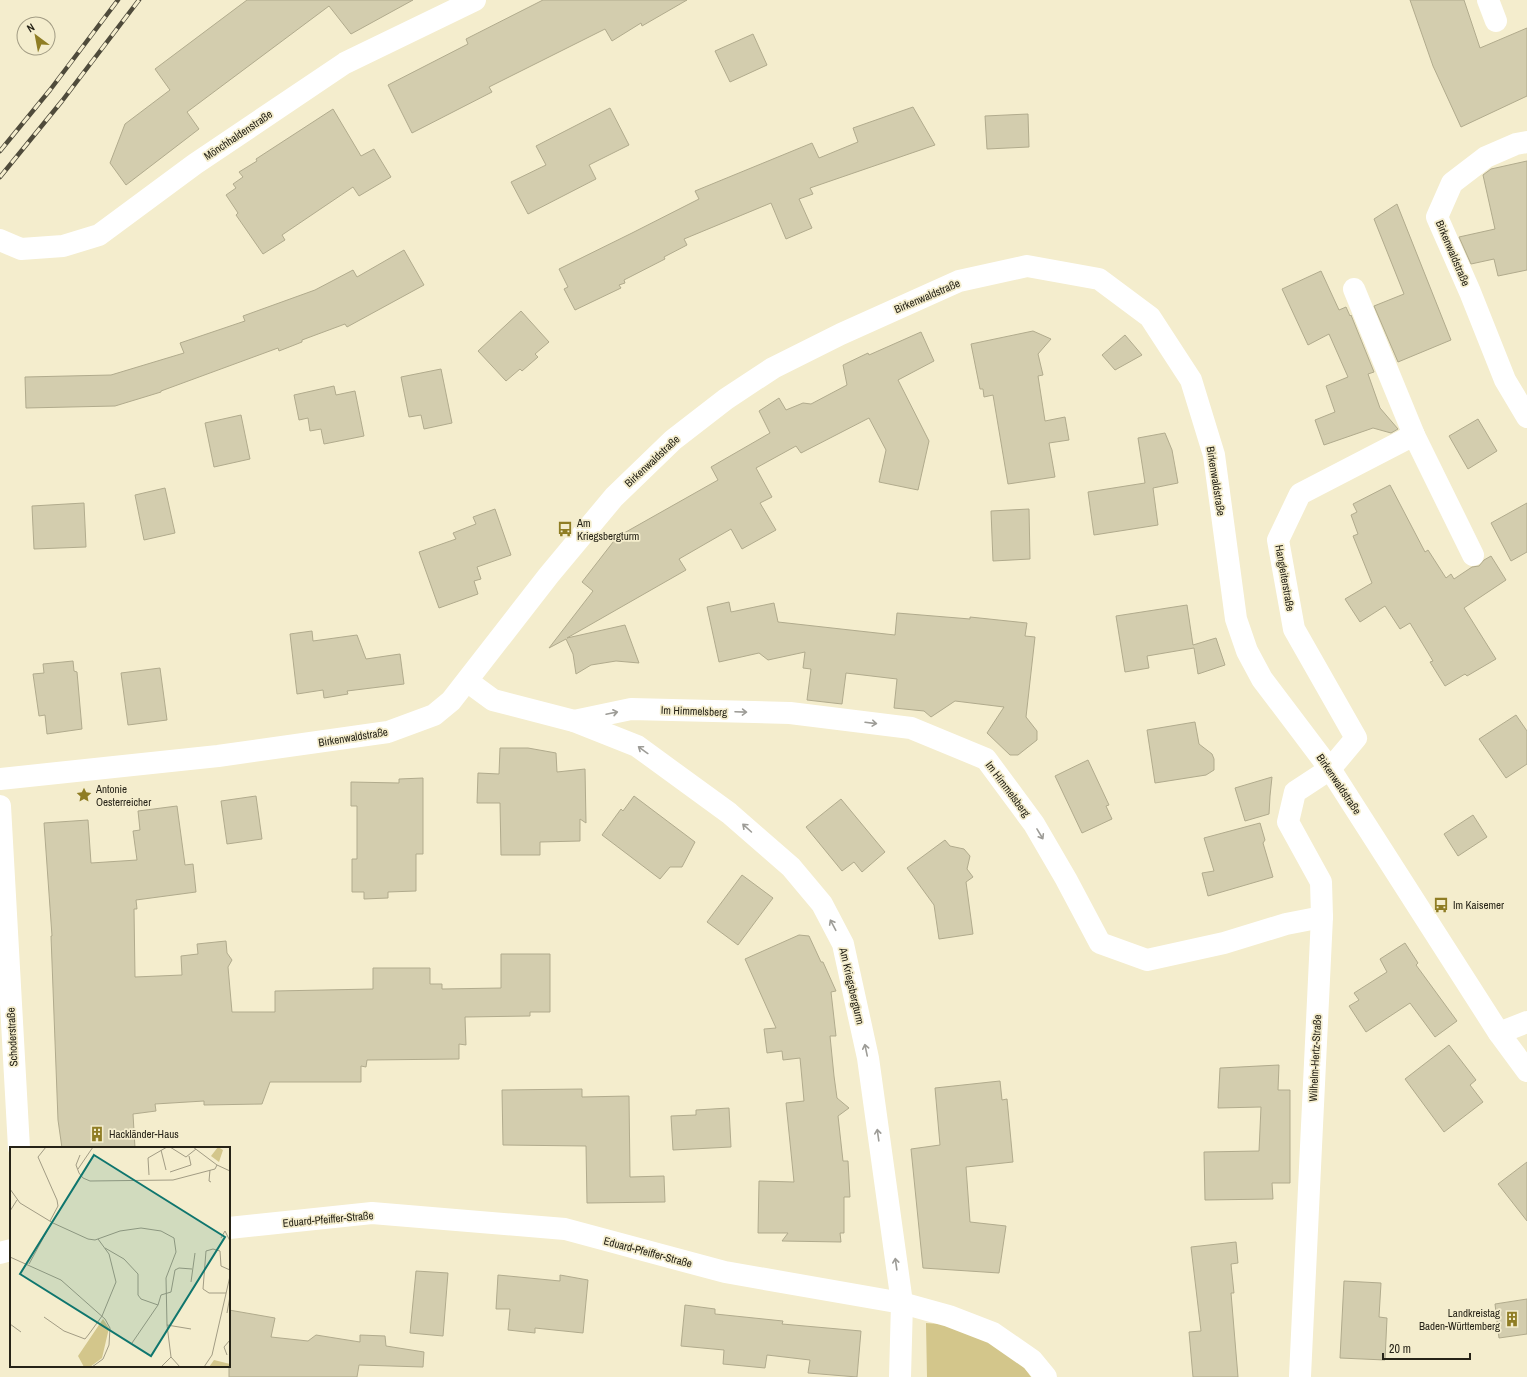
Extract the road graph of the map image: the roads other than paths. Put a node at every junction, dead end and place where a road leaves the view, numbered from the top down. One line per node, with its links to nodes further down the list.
1 (475, 0): 5 (street, Mönchhaldenstraße)
2 (1488, 0): 3 (street)
3 (1496, 21)
4 (1527, 142): 7 (street, Birkenwaldstraße)
5 (0, 240)
6 (1354, 289): 8 (street)
7 (1527, 417)
8 (1414, 435): 9 (street); 12 (street, Hangleiterstraße)
9 (1473, 555)
10 (467, 681): 11 (street, Am Kriegsbergturm); 12 (street, Birkenwaldstraße); 13 (street, Birkenwaldstraße)
11 (574, 721): 15 (street, Im Himmelsberg, one-way to 15); 23 (street, Am Kriegsbergturm, one-way to 11)
12 (1330, 769): 15 (street, Wilhelm-Hertz-Straße); 17 (street, Birkenwaldstraße)
13 (0, 780)
14 (0, 806): 19 (street, Schoderstraße)
15 (1322, 917): 24 (street, Wilhelm-Hertz-Straße)
16 (1527, 1022): 17 (street)
17 (1499, 1033): 18 (street, Birkenwaldstraße)
18 (1527, 1071)
19 (18, 1147)
20 (230, 1228): 23 (street, Eduard-Pfeiffer-Straße)
21 (10, 1250): 22 (street)
22 (0, 1253)
23 (902, 1303): 25 (street, Am Kriegsbergturm); 26 (street, Eduard-Pfeiffer-Straße)
24 (1300, 1376)
25 (900, 1377)
26 (1046, 1377)

